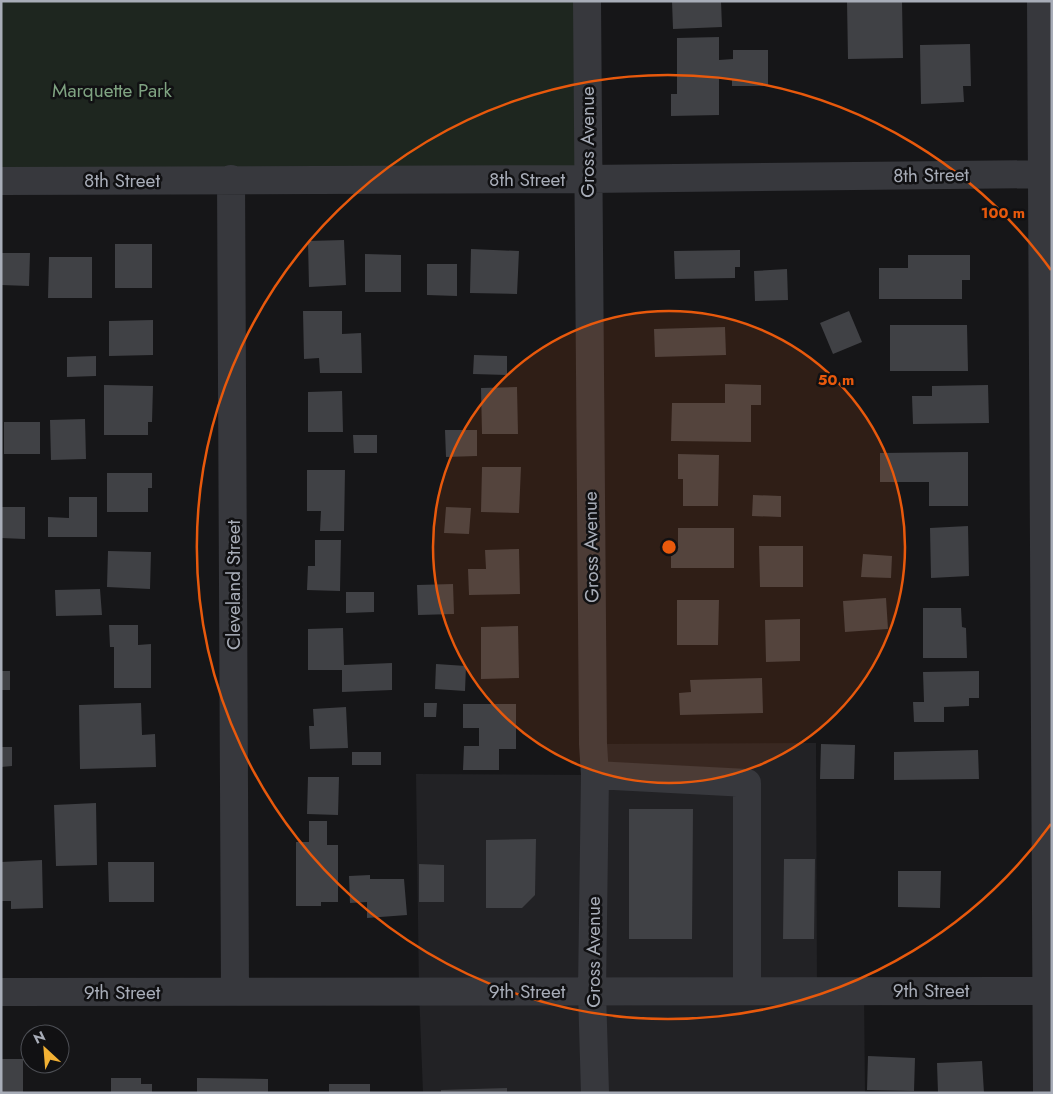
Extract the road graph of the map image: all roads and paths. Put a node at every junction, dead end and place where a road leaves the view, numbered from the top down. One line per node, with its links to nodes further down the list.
1 (587, 1): 4 (street, Gross Avenue)
2 (1041, 1): 3 (street)
3 (1047, 174): 4 (street, 8th Street); 10 (street)
4 (588, 178): 5 (street, 8th Street); 7 (street, Gross Avenue)
5 (232, 179): 6 (street, 8th Street); 12 (street, Cleveland Street)
6 (1, 181)
7 (595, 775): 8 (street, Gross Avenue); 9 (street)
8 (592, 991): 9 (street, 9th Street); 12 (street, 9th Street); 13 (street, Gross Avenue)
9 (747, 991): 10 (street, 9th Street)
10 (1049, 991): 14 (street)
11 (1, 992): 12 (street, 9th Street)
12 (235, 992)
13 (595, 1093)
14 (1047, 1093)

